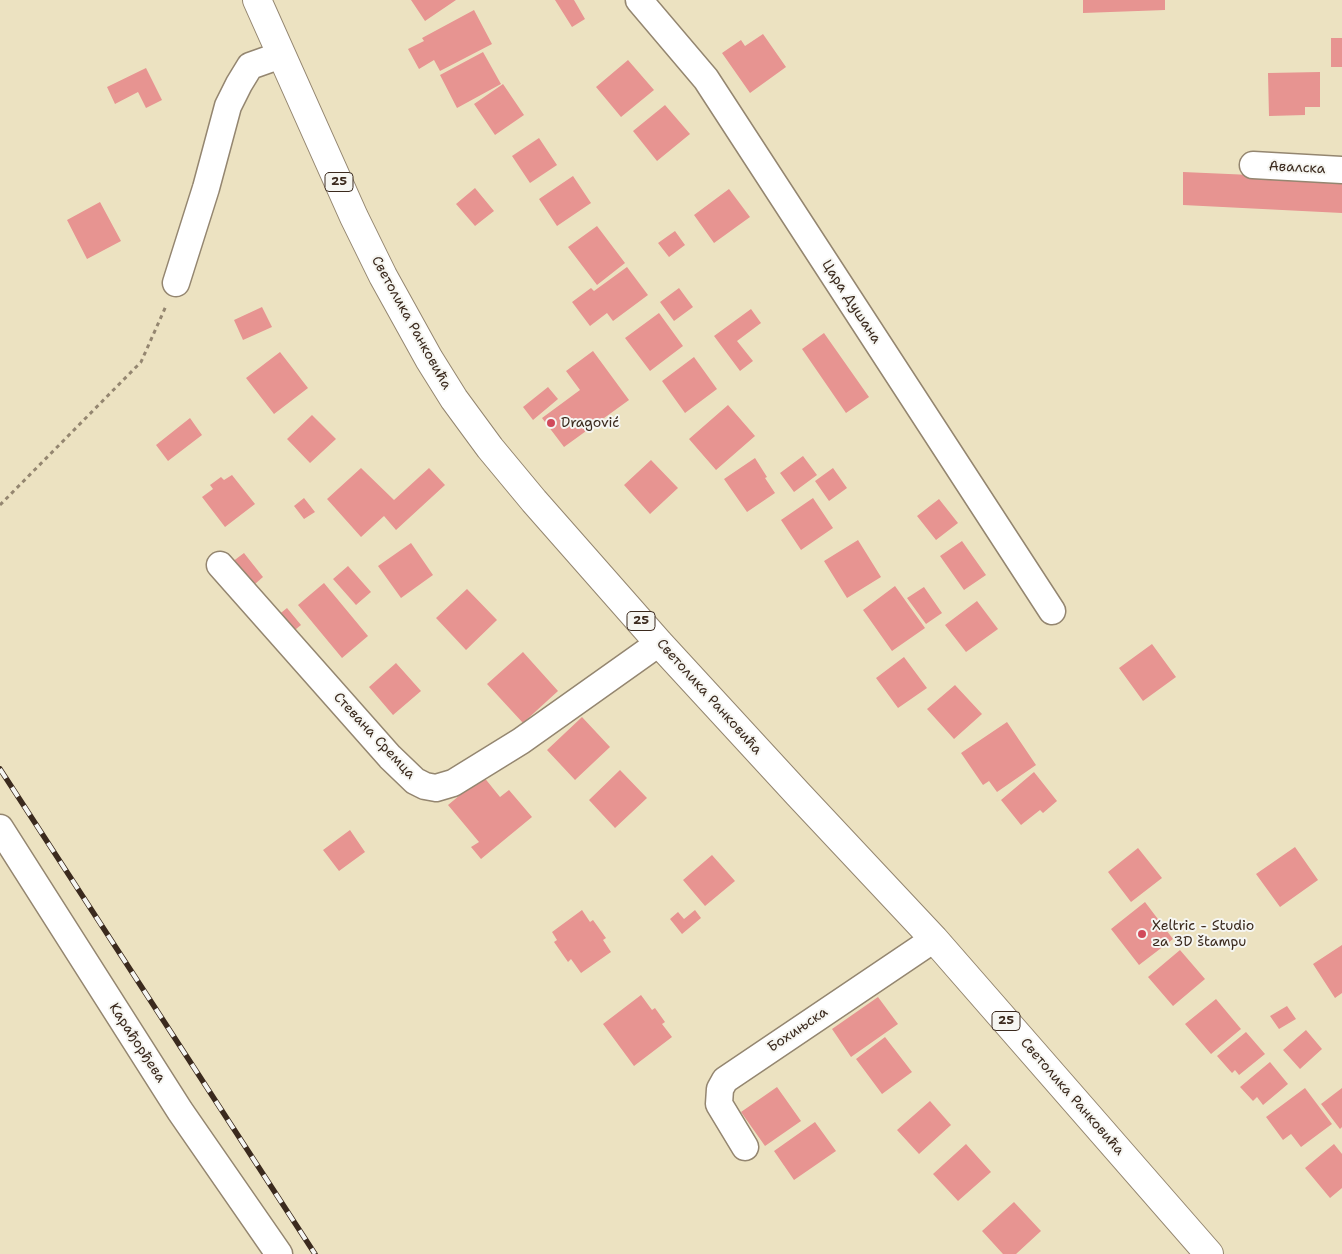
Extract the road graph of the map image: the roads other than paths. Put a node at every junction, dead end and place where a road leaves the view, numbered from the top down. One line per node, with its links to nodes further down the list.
1 (257, 0): 3 (main road, Светолика Ранковића / 25)
2 (639, 0): 8 (street, Цара Душана)
3 (281, 55): 6 (street); 9 (main road, Светолика Ранковића / 25)
4 (1253, 165): 5 (street, Авалска)
5 (1342, 170)
6 (176, 283)
7 (220, 565): 9 (street, Стевана Сремца)
8 (1052, 611)
9 (659, 642): 11 (main road, Светолика Ранковића / 25)
10 (0, 828): 13 (street, Карађорђева)
11 (934, 939): 12 (street, Бохињска); 14 (main road, Светолика Ранковића / 25)
12 (745, 1147)
13 (279, 1254)
14 (1209, 1254)

